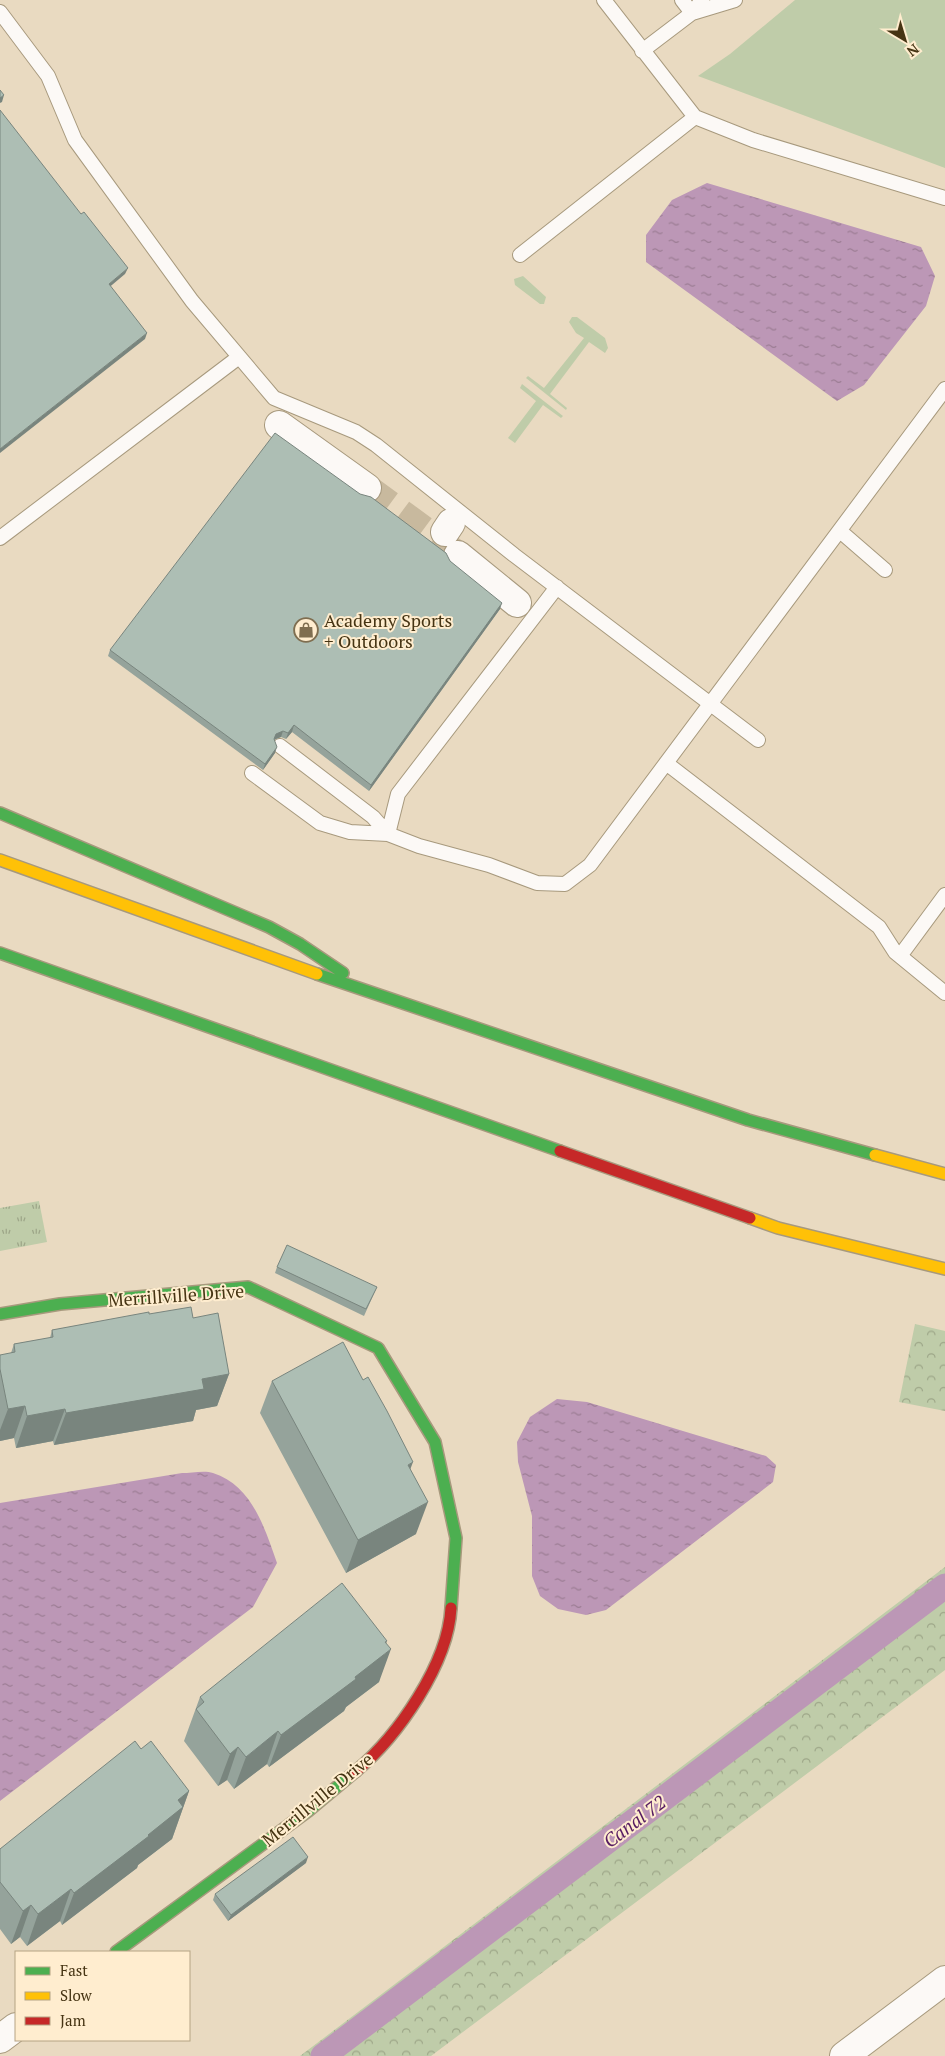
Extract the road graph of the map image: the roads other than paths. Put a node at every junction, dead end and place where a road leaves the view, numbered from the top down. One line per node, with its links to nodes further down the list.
1 (604, 0): 7 (lane)
2 (682, 0): 6 (lane)
3 (702, 0): 6 (lane)
4 (735, 0): 6 (lane)
5 (0, 12): 11 (lane)
6 (692, 13): 7 (lane)
7 (642, 51): 8 (lane)
8 (695, 117): 9 (lane); 10 (lane)
9 (945, 198)
10 (520, 255)
11 (239, 357): 16 (lane); 19 (lane)
12 (945, 389): 15 (lane)
13 (277, 425): 14 (street)
14 (367, 488)
15 (840, 531): 18 (lane); 21 (lane)
16 (0, 538)
17 (458, 556): 20 (street)
18 (885, 570)
19 (557, 587): 21 (lane); 27 (lane)
20 (517, 603)
21 (711, 702): 22 (lane); 24 (lane)
22 (758, 740)
23 (280, 746): 27 (lane)
24 (666, 763): 27 (lane); 31 (lane)
25 (252, 773): 27 (lane)
26 (0, 813): 33 (main road)
27 (388, 834)
28 (0, 860): 33 (main road)
29 (945, 895): 31 (lane)
30 (0, 954): 35 (main road)
31 (900, 956): 32 (lane)
32 (945, 993)
33 (375, 996): 34 (main road)
34 (945, 1174)
35 (945, 1269)
36 (0, 1314): 37 (main road, Merrillville Drive)
37 (117, 1951)
38 (945, 1980): 41 (street)
39 (15, 2028): 40 (street)
40 (0, 2039)
41 (844, 2056)

